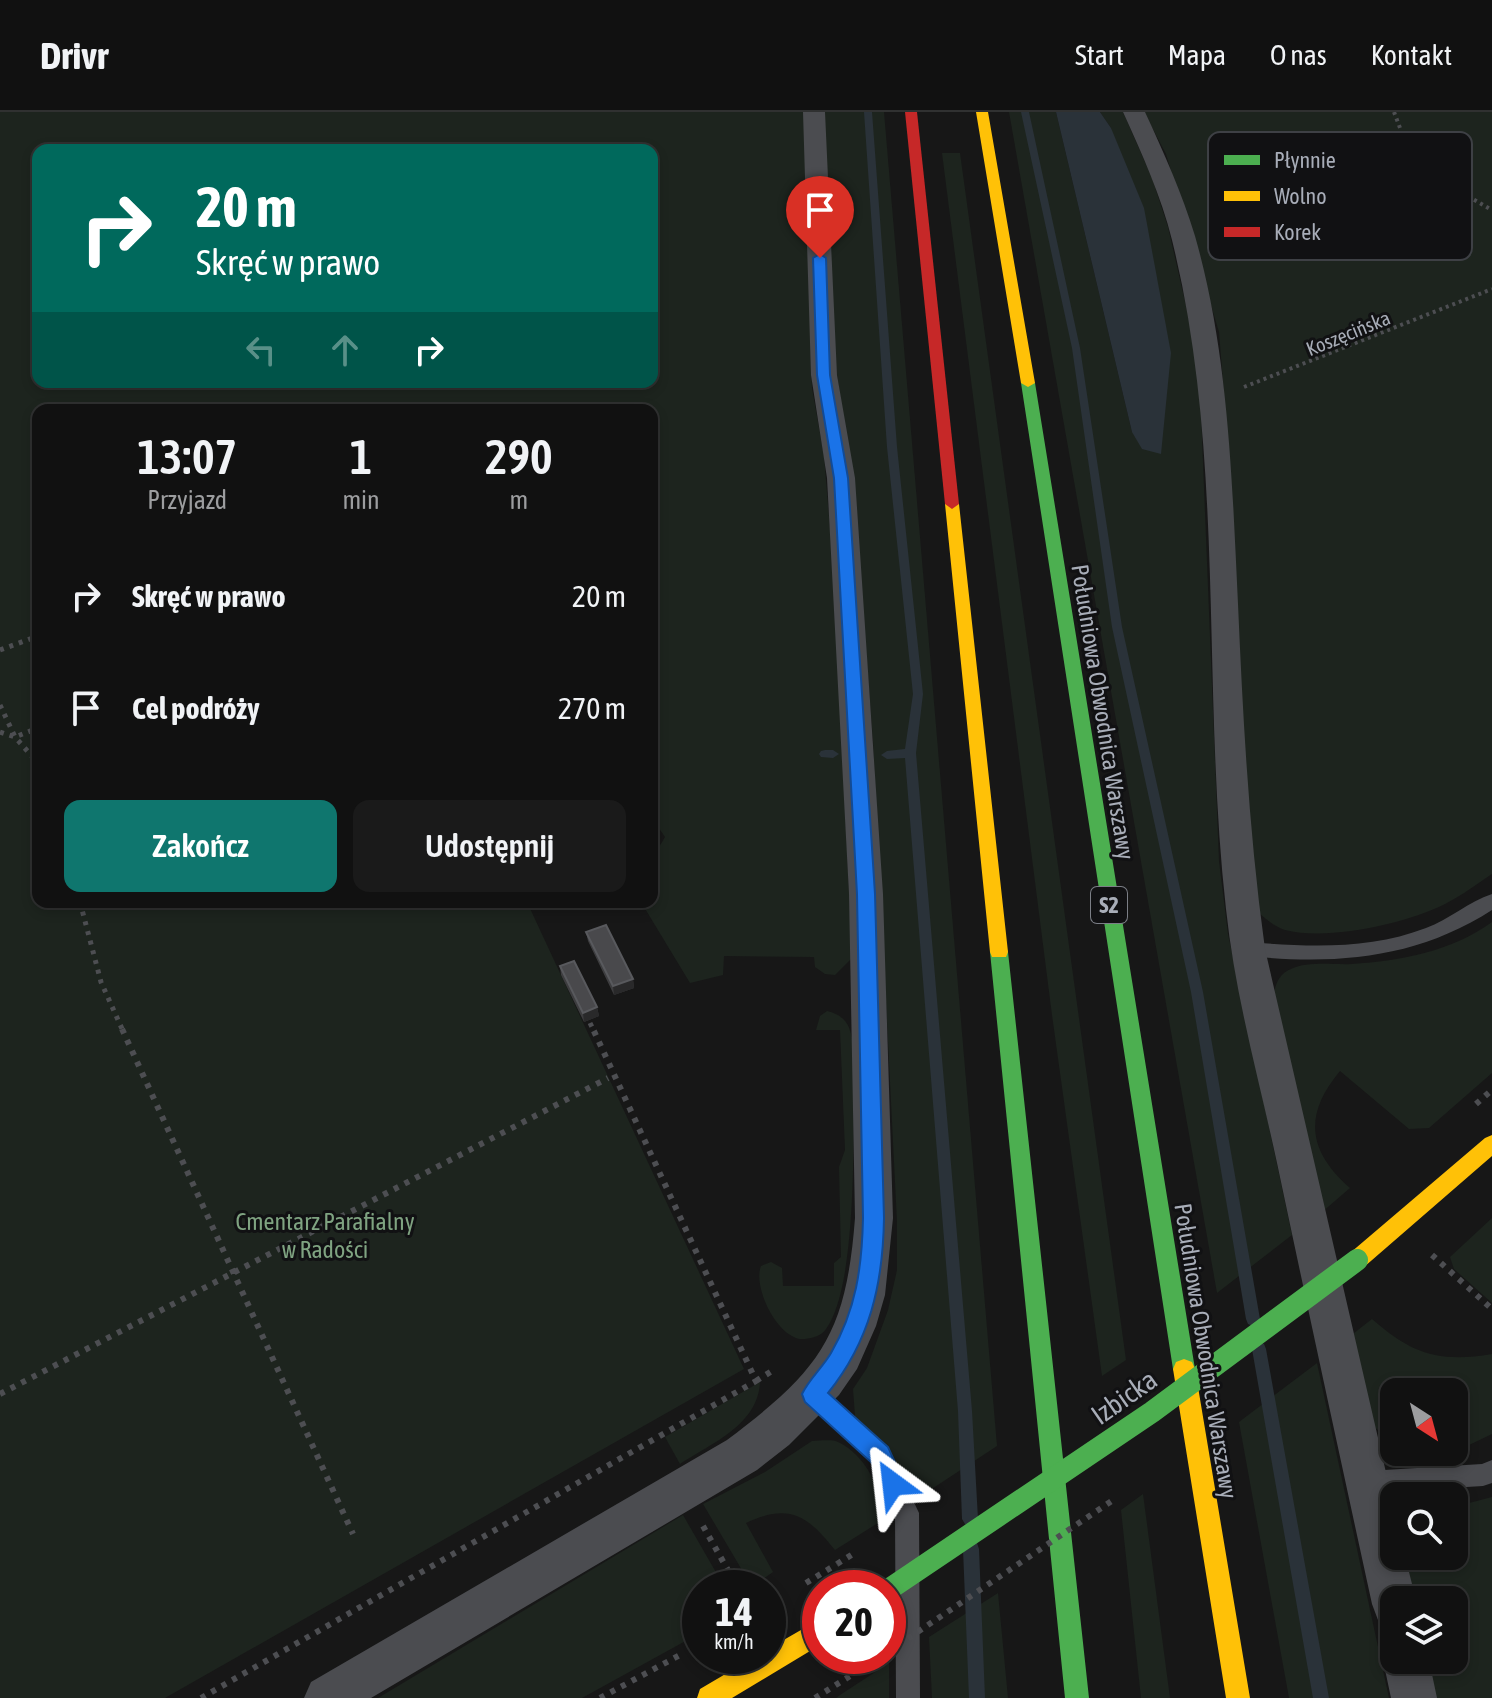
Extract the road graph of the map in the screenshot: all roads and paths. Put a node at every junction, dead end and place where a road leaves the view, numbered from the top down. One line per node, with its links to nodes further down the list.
1 (814, 112): 34 (street)
2 (911, 112): 10 (main road)
3 (927, 112): 10 (lane)
4 (967, 112): 9 (lane)
5 (982, 112): 9 (main road, Południowa Obwodnica Warszawy / S2)
6 (1134, 112): 14 (street)
7 (1394, 112): 8 (path)
8 (1402, 132)
9 (989, 152): 53 (main road, Południowa Obwodnica Warszawy / S2)
10 (915, 153): 52 (main road)
11 (1472, 198): 12 (path)
12 (1492, 210)
13 (1492, 289): 14 (path, Koszęcińska)
14 (1212, 394): 24 (street)
15 (32, 638): 16 (path)
16 (0, 650)
17 (0, 705): 20 (path)
18 (32, 730): 20 (path)
19 (0, 732): 20 (path)
20 (15, 737): 21 (path)
21 (32, 756)
22 (1492, 901): 24 (lane)
23 (82, 908): 29 (path)
24 (1248, 949): 36 (street)
25 (590, 1023): 32 (path)
26 (608, 1078): 29 (path)
27 (1492, 1144): 40 (main road, Izbicka, bridge)
28 (1431, 1254): 30 (path)
29 (235, 1269): 33 (path); 38 (path)
30 (1492, 1309)
31 (783, 1364): 32 (path)
32 (756, 1381): 46 (path)
33 (0, 1394)
34 (813, 1394): 47 (street); 51 (lane)
35 (1492, 1471): 36 (lane)
36 (1368, 1482): 41 (street)
37 (697, 1514): 39 (path)
38 (353, 1534)
39 (728, 1570)
40 (906, 1578)
41 (1390, 1586)
42 (802, 1642): 49 (main road)
43 (682, 1654): 48 (path)
44 (854, 1674): 50 (path)
45 (1409, 1674): 54 (street)
46 (201, 1698)
47 (327, 1698)
48 (600, 1698)
49 (709, 1698)
50 (815, 1698)
51 (908, 1698)
52 (1077, 1698)
53 (1238, 1698)
54 (1414, 1698)

